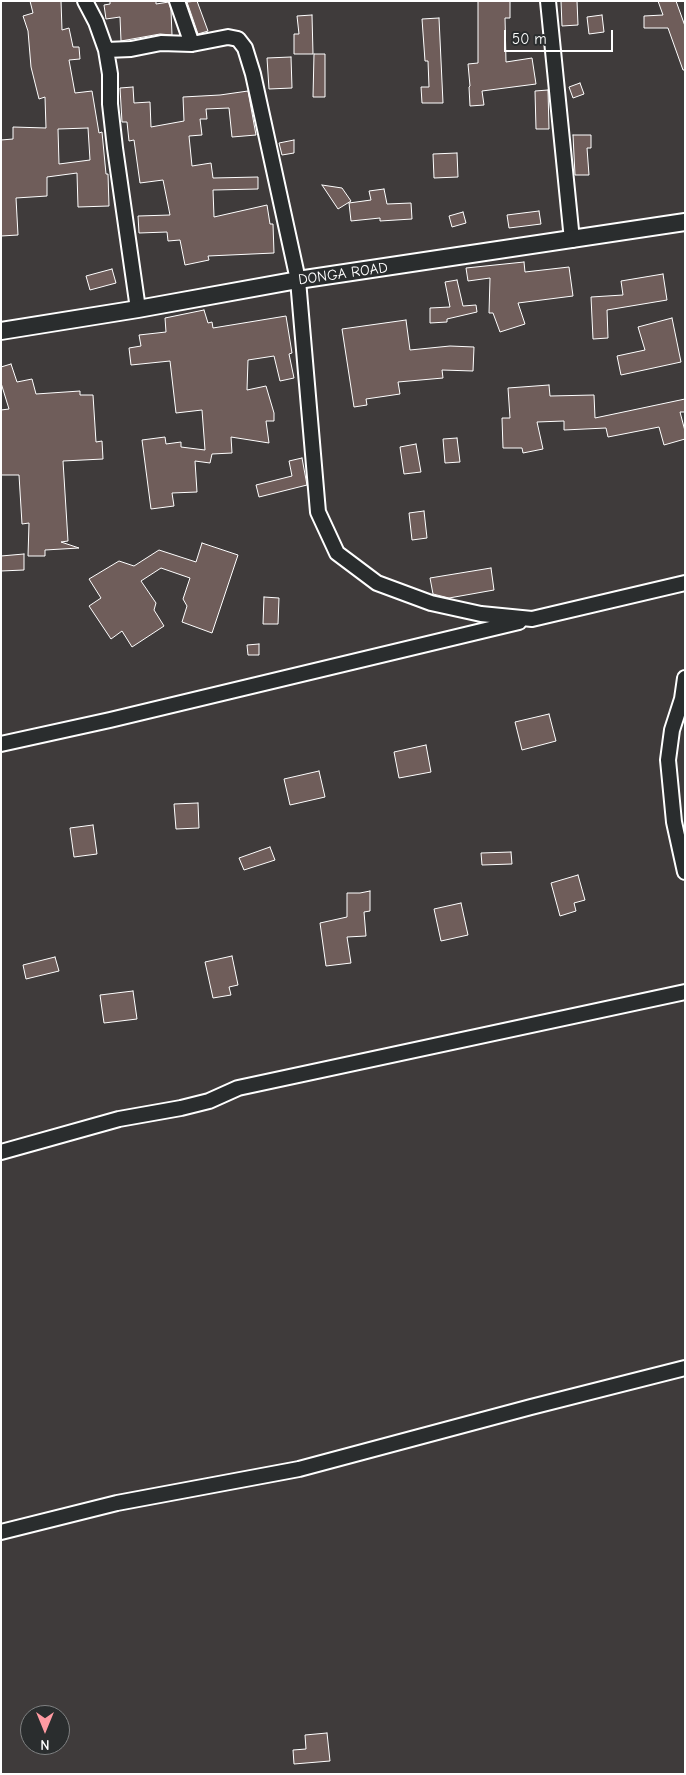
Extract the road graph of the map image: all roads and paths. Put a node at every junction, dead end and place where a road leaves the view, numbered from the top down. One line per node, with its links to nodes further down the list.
1 (85, 1): 5 (street)
2 (177, 1): 4 (street)
3 (548, 1): 7 (street)
4 (192, 44): 5 (street); 8 (street)
5 (106, 50): 9 (street)
6 (685, 222): 7 (street, DONGA ROAD)
7 (572, 240): 8 (street, DONGA ROAD)
8 (298, 280): 9 (street, DONGA ROAD); 12 (street)
9 (138, 309): 10 (street, DONGA ROAD)
10 (1, 331)
11 (685, 583): 12 (street)
12 (532, 619): 14 (street)
13 (685, 678): 15 (street)
14 (1, 744)
15 (685, 872)
16 (685, 992): 17 (street)
17 (1, 1152)
18 (685, 1368): 19 (street)
19 (1, 1532)

